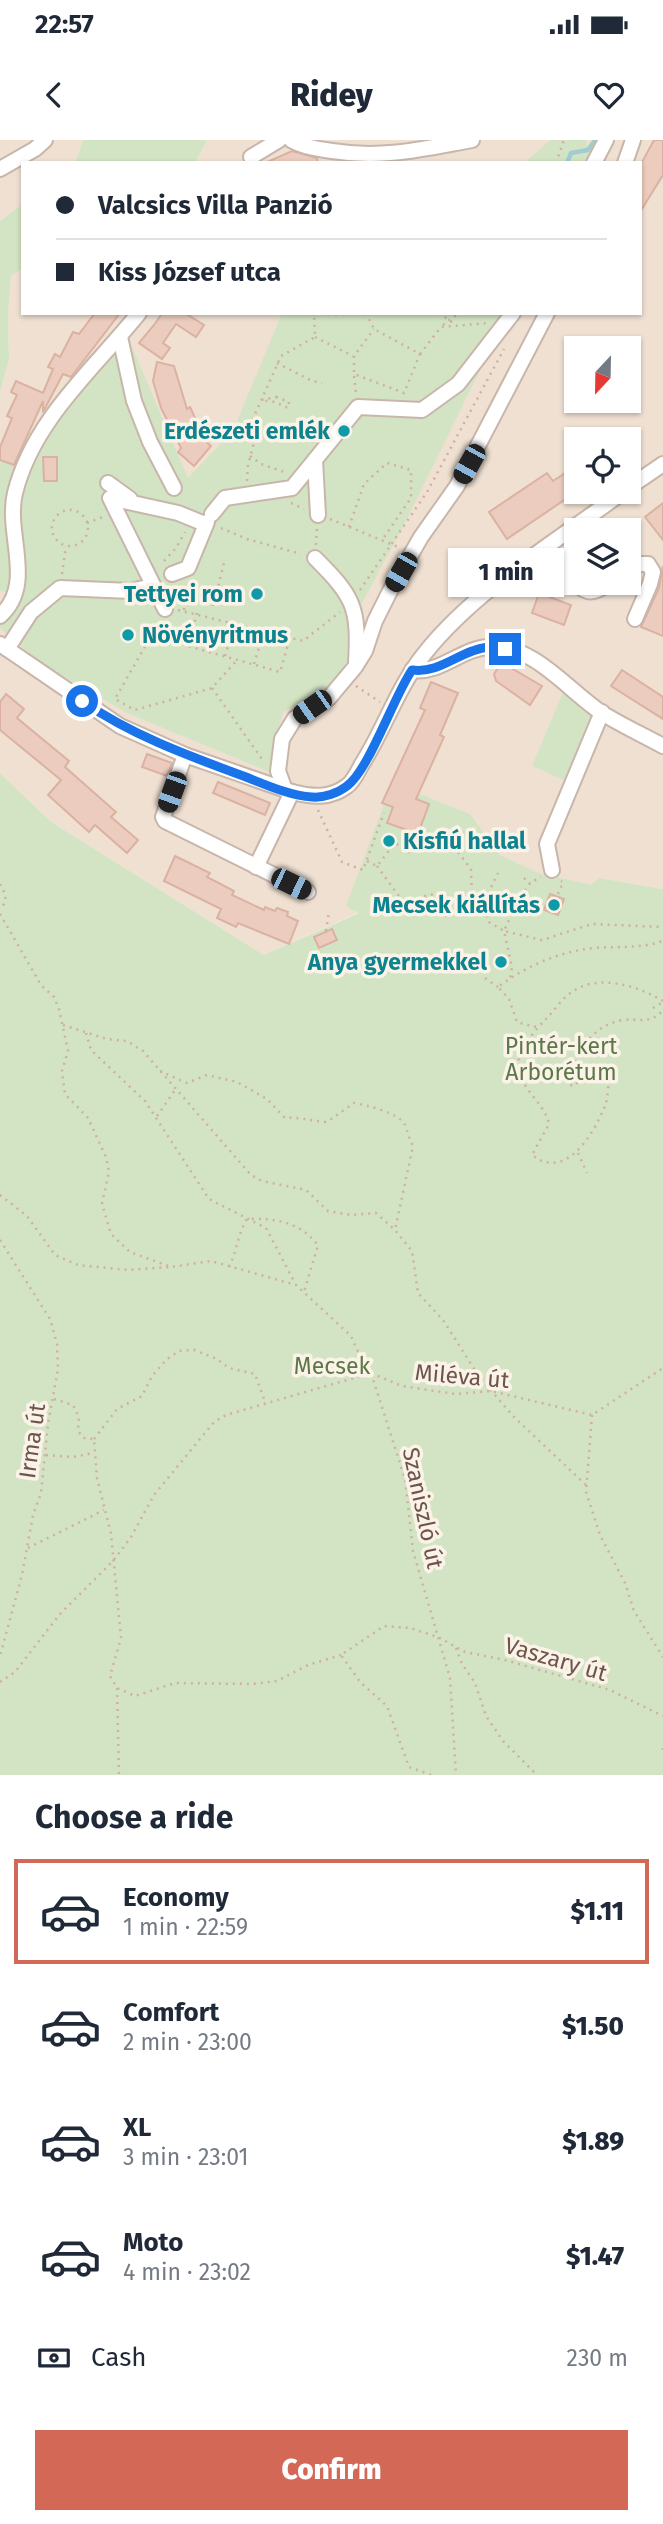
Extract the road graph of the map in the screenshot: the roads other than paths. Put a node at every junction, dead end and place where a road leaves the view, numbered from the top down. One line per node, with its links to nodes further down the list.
1 (45, 140): 11 (street)
2 (262, 140): 8 (street)
3 (279, 140): 8 (street)
4 (291, 140): 5 (street)
5 (472, 140)
6 (606, 140): 9 (street)
7 (633, 140): 10 (street)
8 (249, 160)
9 (595, 161)
10 (626, 161)
11 (0, 169)
12 (137, 315): 15 (street)
13 (546, 315): 36 (street)
14 (512, 316): 16 (street)
15 (120, 337): 20 (street); 32 (street)
16 (317, 457): 23 (street); 25 (street)
17 (663, 464): 18 (street)
18 (641, 479)
19 (108, 483): 21 (street)
20 (174, 488)
21 (136, 504): 25 (street); 30 (street)
22 (610, 504): 24 (street)
23 (318, 514)
24 (595, 518)
25 (205, 520): 29 (street)
26 (564, 541): 35 (street)
27 (315, 558): 36 (street)
28 (641, 564): 33 (street)
29 (172, 574)
30 (152, 586): 31 (street); 34 (street)
31 (165, 609)
32 (0, 616)
33 (635, 619)
34 (3, 646): 39 (street)
35 (412, 670): 37 (street); 40 (street)
36 (350, 673): 40 (street)
37 (601, 712): 38 (street); 42 (street)
38 (663, 746)
39 (185, 755): 40 (street); 41 (street)
40 (289, 791): 41 (street)
41 (256, 867): 43 (street)
42 (552, 870)
43 (308, 892)

